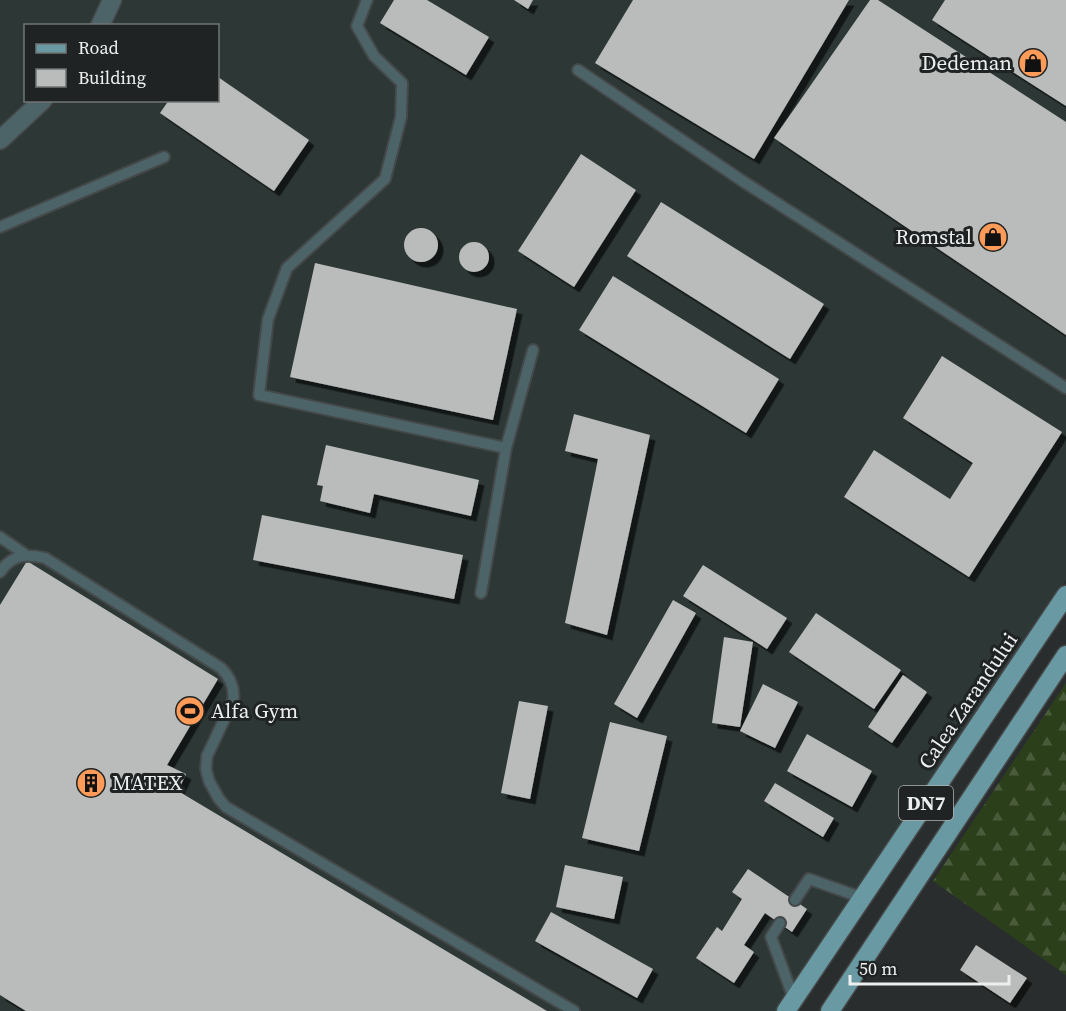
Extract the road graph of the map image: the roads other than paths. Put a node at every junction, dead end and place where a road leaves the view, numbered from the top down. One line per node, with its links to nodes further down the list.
1 (112, 0): 3 (street)
2 (367, 0): 11 (lane)
3 (101, 24)
4 (578, 70): 10 (lane)
5 (41, 102): 6 (street)
6 (0, 140)
7 (164, 157): 8 (lane)
8 (0, 227)
9 (533, 350): 11 (lane)
10 (1066, 388)
11 (506, 447): 15 (lane)
12 (0, 537): 13 (lane)
13 (26, 555): 14 (lane); 22 (lane)
14 (0, 572)
15 (481, 593)
16 (1066, 594): 18 (main road, Calea Zarandului / DN7)
17 (1066, 655): 23 (main road, DN7)
18 (862, 898): 19 (lane); 21 (main road, Calea Zarandului / DN7)
19 (795, 900)
20 (780, 923): 21 (lane)
21 (790, 1005)
22 (574, 1011)
23 (830, 1011)

